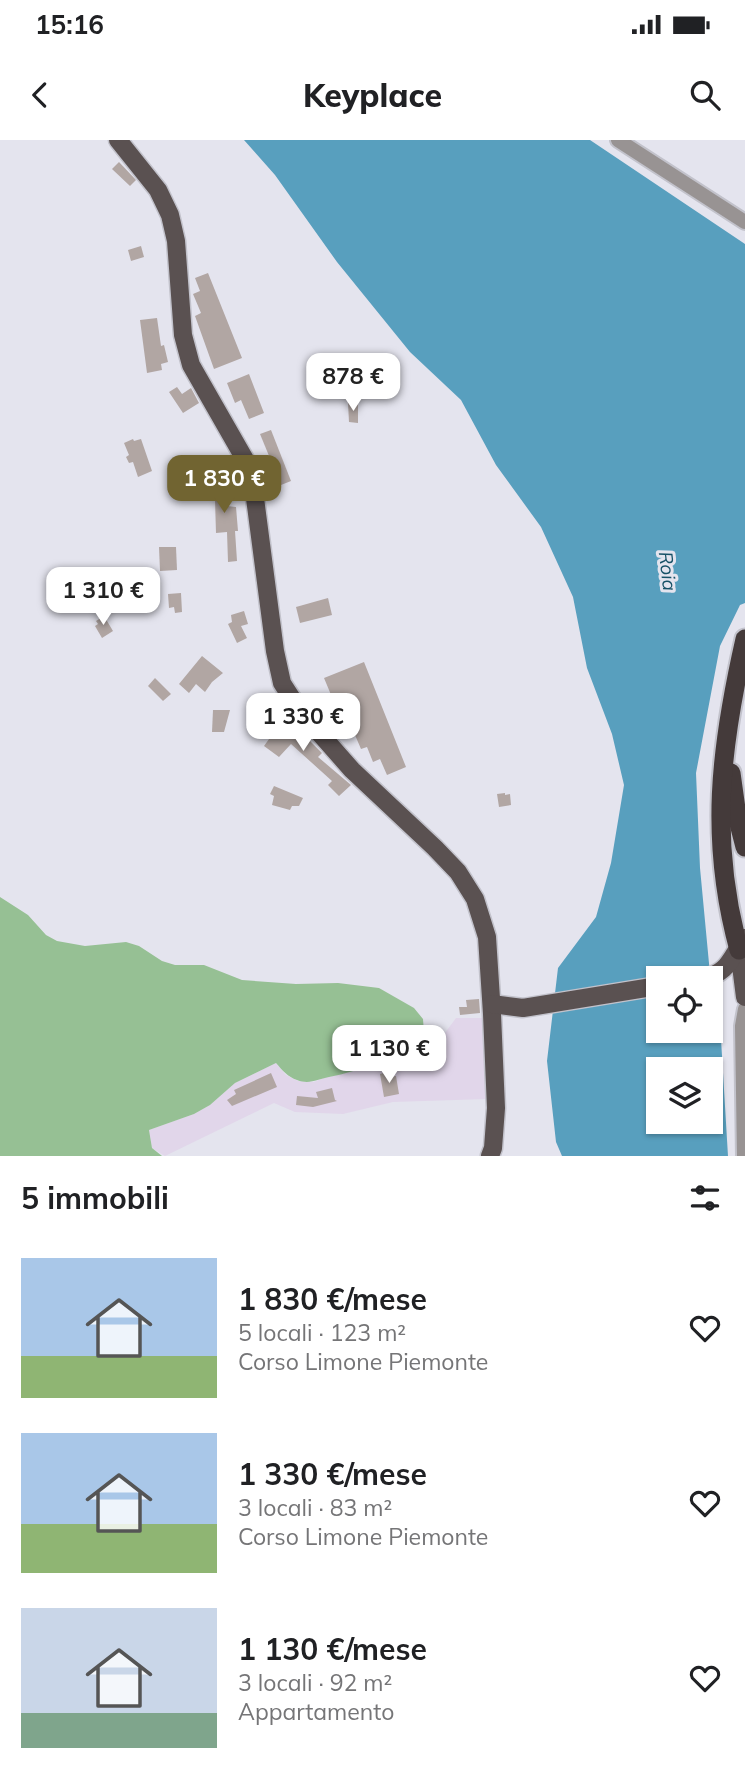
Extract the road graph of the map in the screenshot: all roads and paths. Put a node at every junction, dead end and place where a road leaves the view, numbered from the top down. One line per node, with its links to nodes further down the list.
1 (118, 140): 12 (main road)
2 (618, 140): 3 (street)
3 (745, 222)
4 (745, 639): 5 (highway)
5 (727, 736): 6 (highway); 7 (highway)
6 (745, 847)
7 (742, 944): 8 (main road); 11 (main road)
8 (723, 970)
9 (723, 981): 11 (main road)
10 (646, 988): 12 (main road)
11 (745, 1000): 13 (street)
12 (492, 1014): 15 (main road)
13 (744, 1034): 14 (street)
14 (744, 1069): 16 (street)
15 (490, 1156)
16 (744, 1156)

